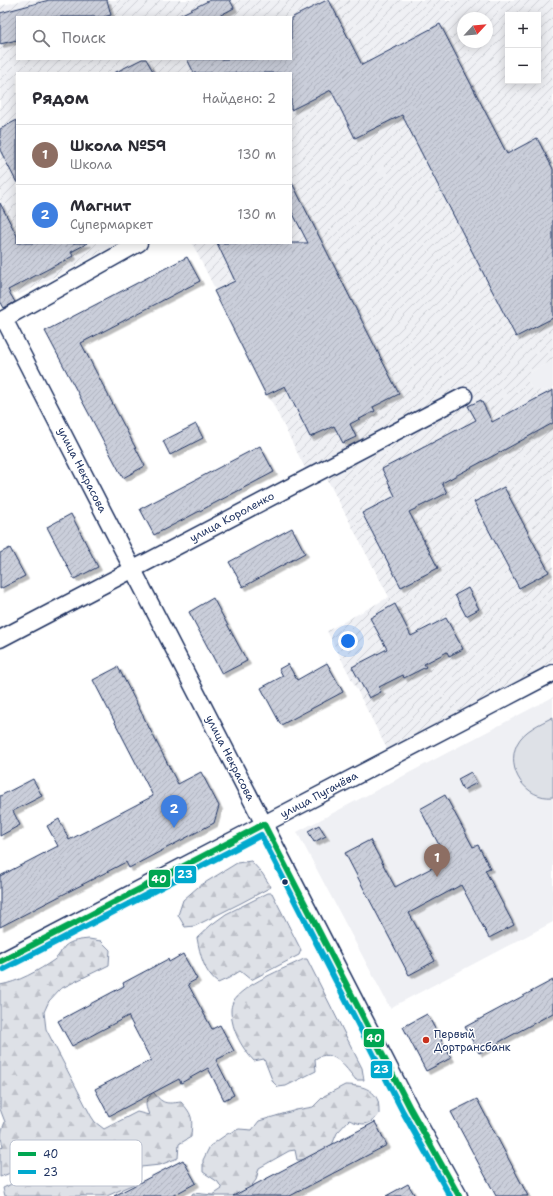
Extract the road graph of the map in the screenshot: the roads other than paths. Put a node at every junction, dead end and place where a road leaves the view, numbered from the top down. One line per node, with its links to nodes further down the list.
1 (137, 244): 2 (street)
2 (2, 320): 4 (street, улица Некрасова)
3 (464, 396): 4 (street, улица Короленко)
4 (133, 569): 5 (street, улица Короленко); 7 (street, улица Некрасова)
5 (0, 639)
6 (553, 673): 7 (street, улица Пугачёва)
7 (264, 824): 8 (street, улица Пугачёва); 9 (street, улица Некрасова)
8 (0, 962)
9 (460, 1196)

